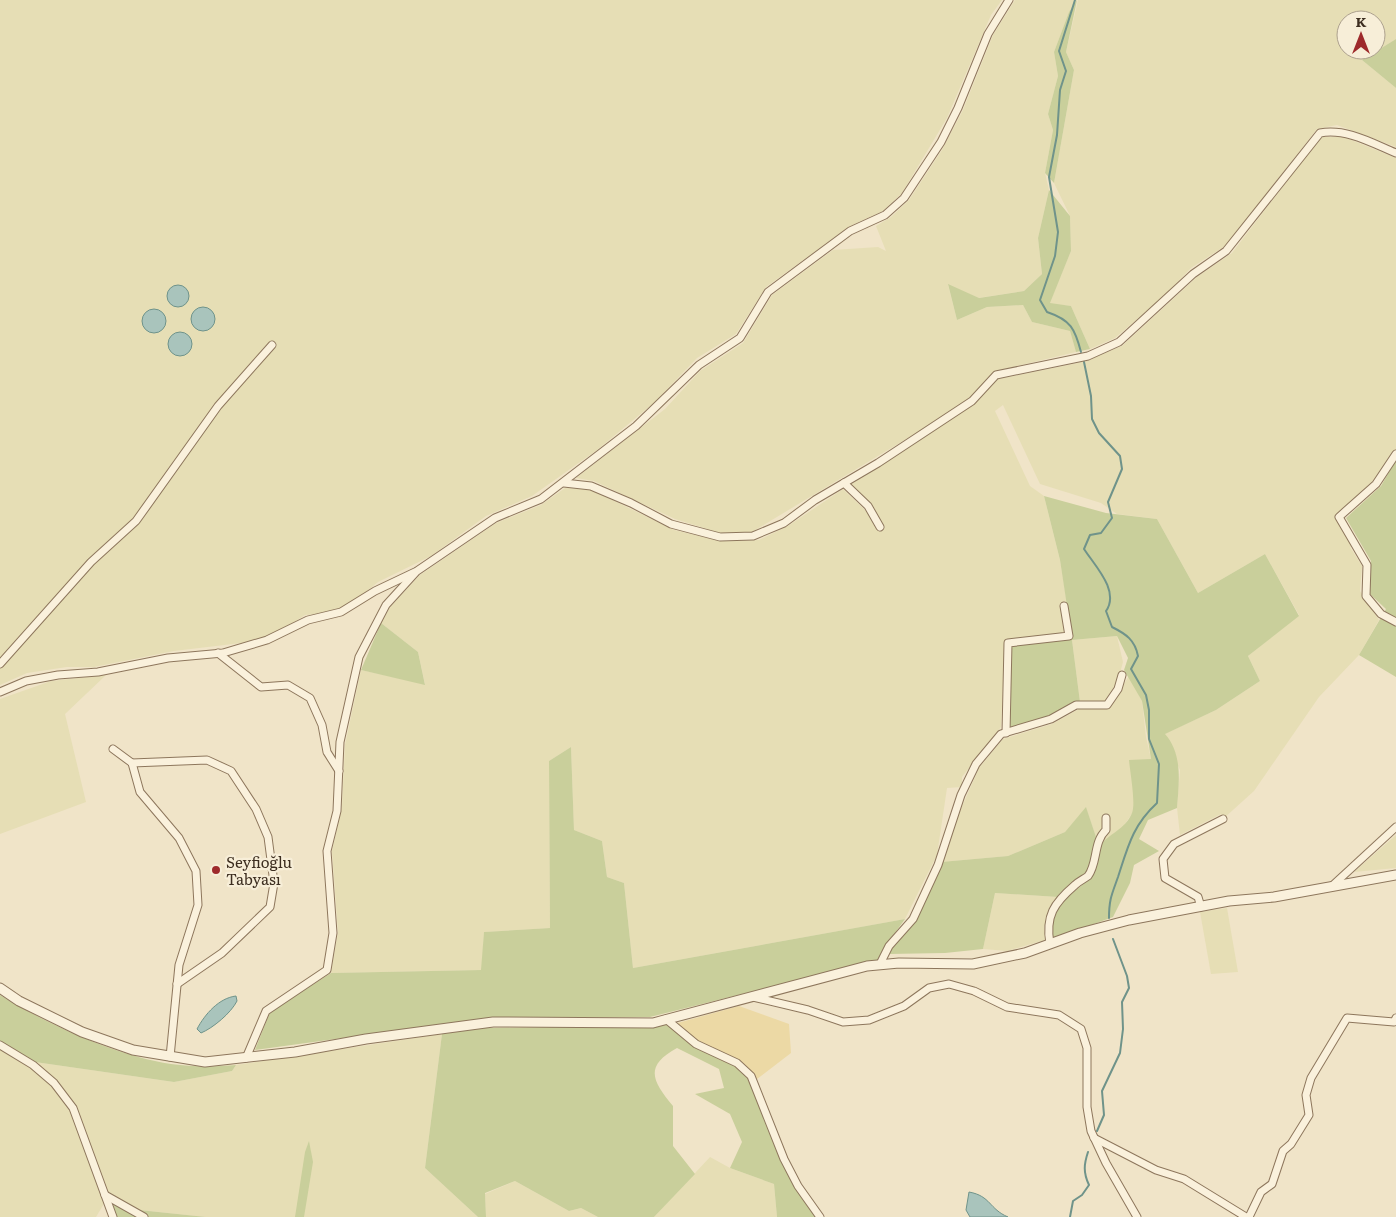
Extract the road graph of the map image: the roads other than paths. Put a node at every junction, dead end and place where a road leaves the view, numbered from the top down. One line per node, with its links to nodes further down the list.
1 (1009, 0): 5 (street)
2 (1396, 153): 6 (street)
3 (272, 345): 12 (street)
4 (1396, 454): 10 (street)
5 (564, 483): 6 (street); 8 (street)
6 (844, 483): 7 (street)
7 (880, 527)
8 (417, 571): 11 (street); 18 (street)
9 (1064, 606): 15 (street)
10 (1396, 622)
11 (218, 653): 14 (street); 18 (street)
12 (0, 664)
13 (1122, 675): 15 (street)
14 (0, 692)
15 (1006, 733): 26 (street)
16 (113, 749): 17 (street)
17 (132, 763): 27 (street); 27 (street)
18 (339, 770): 34 (street)
19 (1106, 818): 25 (street)
20 (1223, 819): 24 (street)
21 (1396, 827): 23 (street)
22 (1396, 875): 23 (street)
23 (1332, 887): 24 (street)
24 (1201, 907): 25 (street)
25 (1050, 944): 26 (street)
26 (880, 964): 29 (street)
27 (177, 984): 33 (street)
28 (0, 988): 33 (street)
29 (750, 996): 31 (street); 35 (street)
30 (1396, 1018): 41 (street)
31 (666, 1019): 34 (street); 39 (street)
32 (0, 1045): 36 (street)
33 (170, 1057): 34 (street)
34 (246, 1058)
35 (1094, 1138): 40 (street); 41 (street)
36 (105, 1195): 37 (street); 38 (street)
37 (113, 1217)
38 (144, 1217)
39 (820, 1217)
40 (1137, 1217)
41 (1248, 1217)

